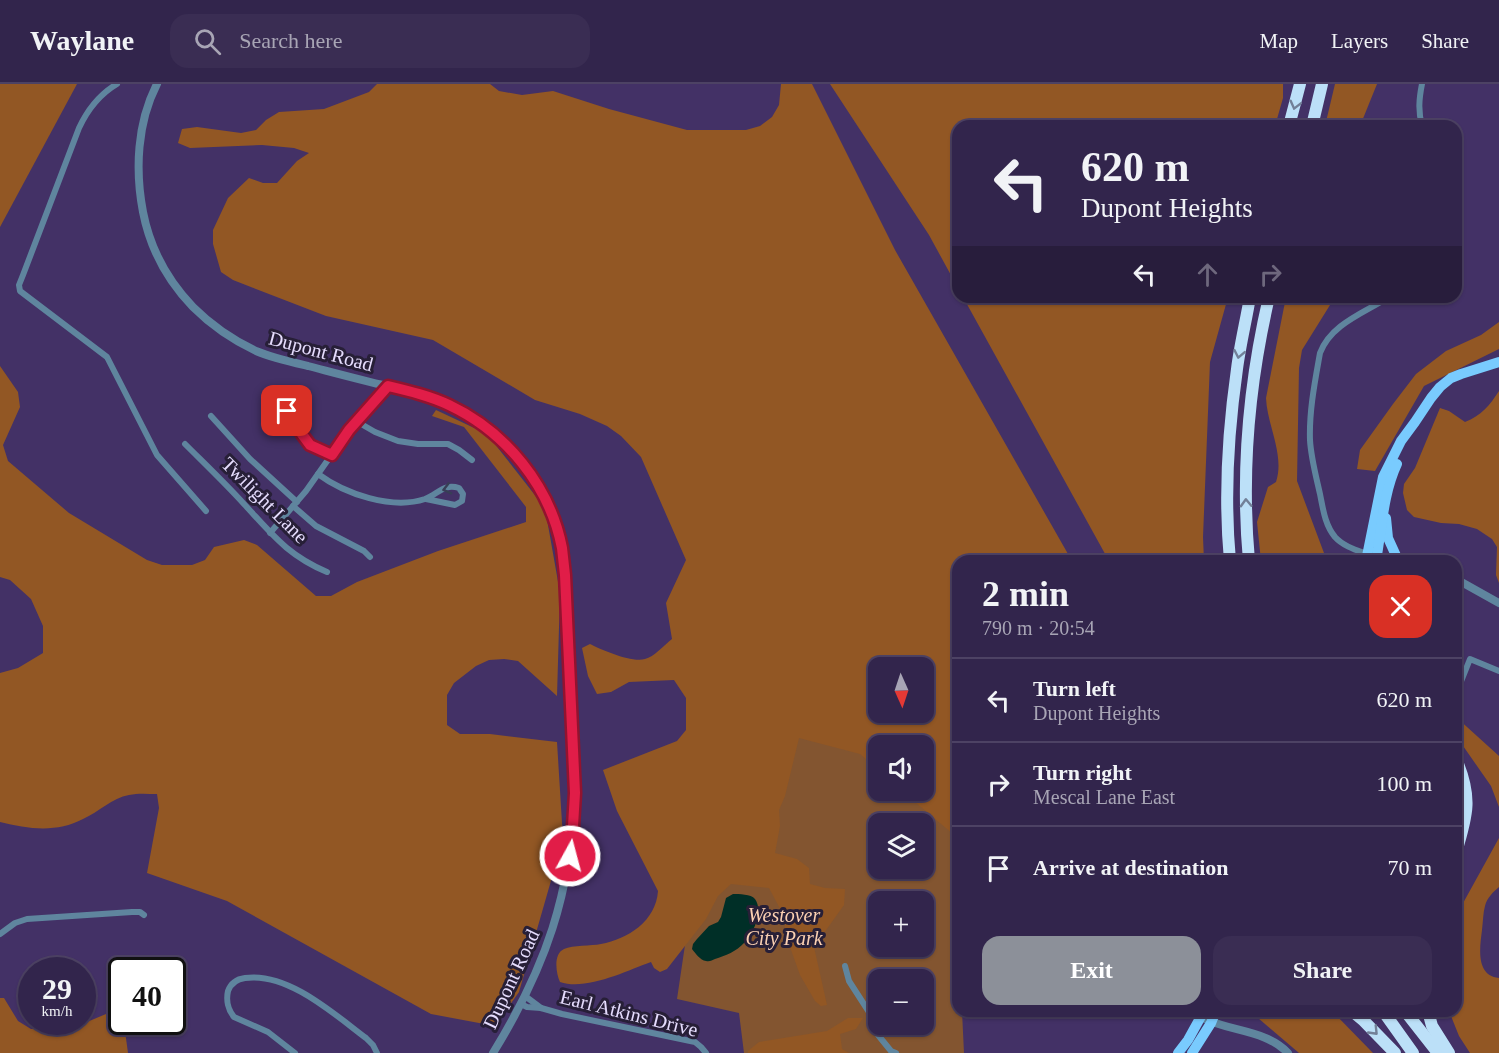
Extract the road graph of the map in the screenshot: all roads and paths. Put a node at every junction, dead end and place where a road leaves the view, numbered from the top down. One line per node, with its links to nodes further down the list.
1 (117, 84): 25 (street)
2 (157, 84): 13 (street, Dupont Road)
3 (1300, 84): 6 (highway, one-way to 6)
4 (1322, 84): 7 (highway)
5 (1422, 84): 8 (street)
6 (1291, 120)
7 (1313, 120)
8 (1421, 120)
9 (1249, 303): 27 (highway, one-way to 27)
10 (1268, 303): 28 (highway, one-way to 10)
11 (1379, 303): 29 (street)
12 (1499, 362): 17 (main road)
13 (388, 386): 16 (street); 44 (street, Dupont Road)
14 (287, 411): 19 (street)
15 (211, 416): 24 (street)
16 (356, 421): 19 (street); 20 (street)
17 (1415, 422): 22 (main road); 30 (main road)
18 (185, 444): 26 (street, Twilight Lane)
19 (332, 455): 21 (street)
20 (472, 460)
21 (318, 474): 23 (street); 24 (street)
22 (1387, 492): 31 (main road); 32 (main road)
23 (426, 499): 23 (street, one-way to 23)
24 (295, 504): 26 (street); 33 (street)
25 (206, 511)
26 (270, 533): 34 (street, Twilight Lane)
27 (1230, 555)
28 (1249, 555)
29 (1365, 555)
30 (1371, 555)
31 (1372, 555)
32 (1396, 555)
33 (370, 558)
34 (327, 572)
35 (1462, 583): 36 (street)
36 (1499, 603)
37 (1499, 671): 38 (street)
38 (1462, 679)
39 (1462, 774): 40 (highway)
40 (1462, 833)
41 (144, 915): 42 (street)
42 (0, 934)
43 (845, 966): 54 (street)
44 (523, 1000): 52 (street, Dupont Road); 53 (street, Earl Atkins Drive)
45 (1205, 1017): 55 (main road); 56 (main road); 57 (street)
46 (1359, 1017): 58 (highway, one-way to 58)
47 (1387, 1017): 59 (highway)
48 (1410, 1017): 60 (highway)
49 (1430, 1017): 61 (highway)
50 (295, 1053): 51 (street)
51 (377, 1053)
52 (493, 1053)
53 (706, 1053)
54 (896, 1053)
55 (1178, 1053)
56 (1192, 1053)
57 (1288, 1053)
58 (1395, 1053)
59 (1413, 1053)
60 (1438, 1053)
61 (1449, 1053)

